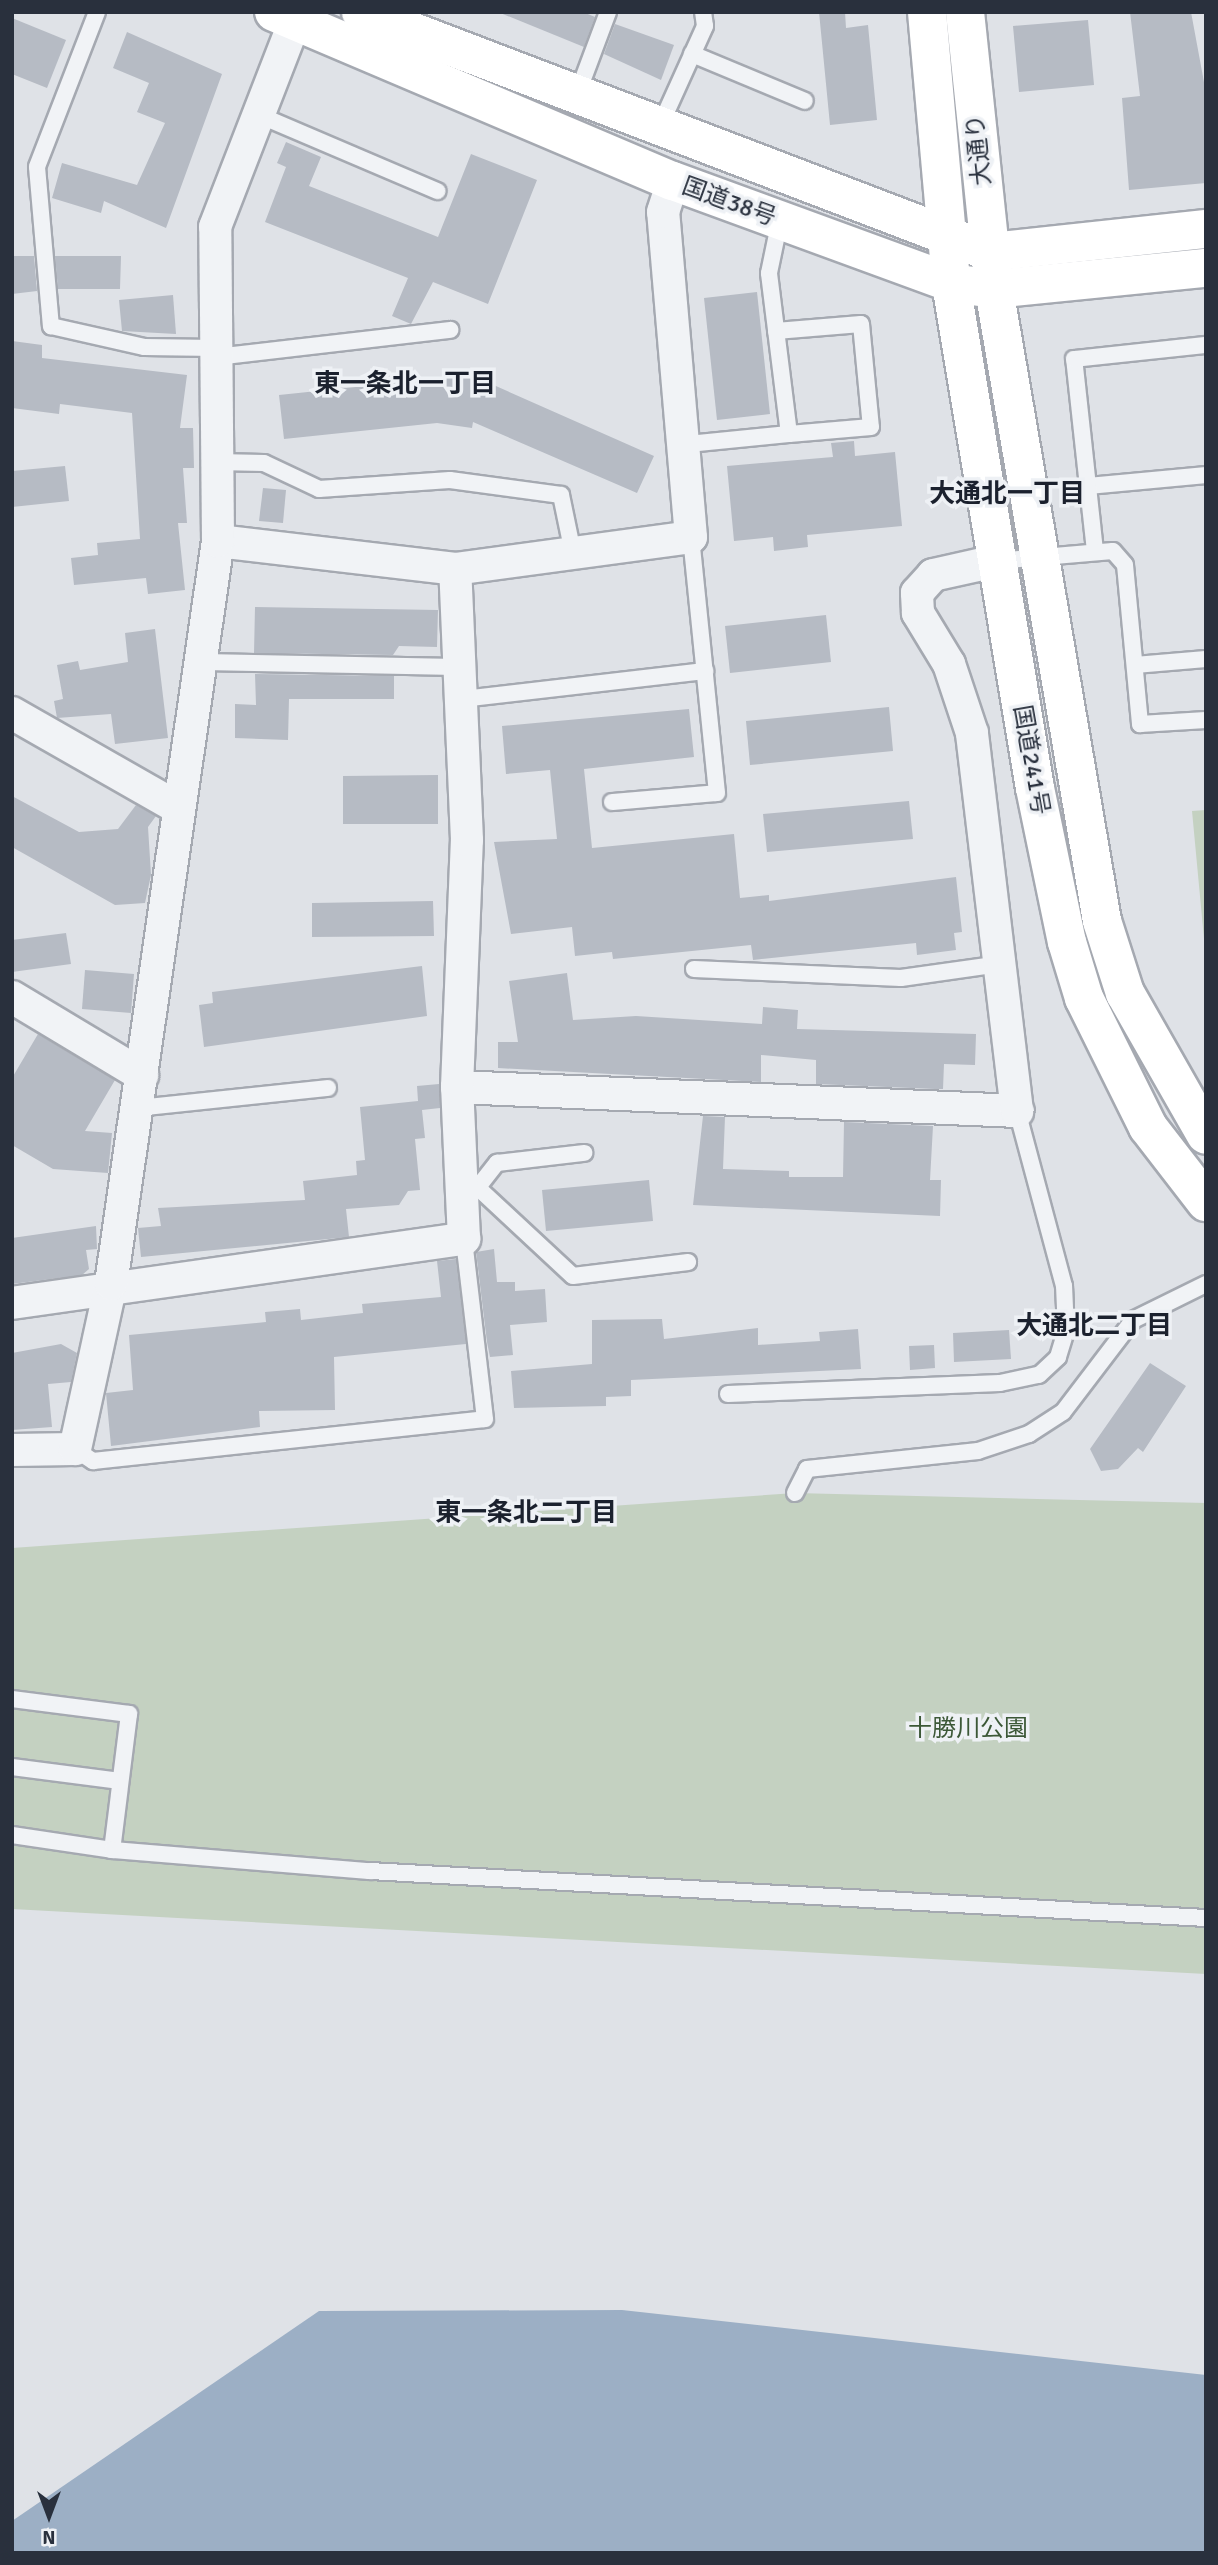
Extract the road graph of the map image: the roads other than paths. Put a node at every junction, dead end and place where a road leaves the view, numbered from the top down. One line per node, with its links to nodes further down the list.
1 (97, 12): 24 (lane)
2 (361, 12): 9 (highway, 国道38号)
3 (608, 12): 9 (lane)
4 (703, 12): 8 (lane)
5 (927, 12): 17 (highway, 大通り)
6 (965, 12): 19 (highway, 大通り)
7 (285, 17): 11 (street); 13 (highway, 国道38号)
8 (692, 54): 10 (lane); 12 (lane)
9 (576, 98): 12 (highway, 国道38号)
10 (805, 101)
11 (259, 115): 14 (lane); 24 (street)
12 (658, 130): 17 (highway, 国道38号)
13 (673, 181): 15 (highway, 国道38号); 26 (street)
14 (438, 191)
15 (780, 220): 20 (highway, 国道38号); 22 (lane)
16 (1206, 229): 19 (highway, 国道38号)
17 (947, 240): 19 (highway, 国道38号); 20 (highway, 大通り)
18 (1206, 268): 19 (highway, 国道38号)
19 (992, 271): 20 (highway, 国道38号); 34 (highway, 国道241号)
20 (951, 283): 35 (highway, 国道241号)
21 (450, 330): 24 (lane)
22 (776, 331): 25 (lane); 25 (lane)
23 (1206, 345): 29 (lane)
24 (216, 352): 27 (street)
25 (789, 434): 26 (lane)
26 (688, 444): 30 (street)
27 (217, 462): 31 (street); 33 (lane)
28 (1206, 475): 29 (lane)
29 (1088, 486): 32 (lane)
30 (691, 537): 33 (street); 41 (lane)
31 (218, 541): 36 (street); 38 (street)
32 (1095, 551): 34 (lane); 39 (lane)
33 (573, 553): 36 (street)
34 (1038, 555): 35 (lane); 55 (highway, 国道241号)
35 (996, 561): 47 (street); 58 (highway, 国道241号)
36 (455, 569): 40 (street)
37 (1206, 659): 39 (lane)
38 (199, 662): 40 (lane); 46 (street)
39 (1135, 665): 44 (lane)
40 (461, 667): 42 (street)
41 (705, 671): 42 (lane); 45 (lane)
42 (463, 699): 51 (street)
43 (12, 712): 46 (street)
44 (1206, 720)
45 (612, 802)
46 (177, 807): 50 (street)
47 (1002, 964): 48 (lane); 54 (street)
48 (694, 969)
49 (12, 997): 50 (street)
50 (142, 1075): 53 (street)
51 (457, 1087): 54 (street); 57 (street)
52 (328, 1088): 53 (lane)
53 (137, 1108): 62 (street)
54 (1017, 1111): 64 (lane)
55 (1206, 1135)
56 (583, 1153): 57 (lane)
57 (469, 1179): 59 (street); 60 (lane)
58 (1206, 1202)
59 (464, 1239): 62 (street); 65 (lane)
60 (688, 1262)
61 (1206, 1283): 67 (lane)
62 (111, 1284): 63 (street); 65 (street)
63 (12, 1303)
64 (728, 1394)
65 (75, 1449): 66 (street)
66 (12, 1450)
67 (795, 1493)
68 (12, 1699): 70 (lane)
69 (12, 1767): 70 (lane)
70 (120, 1781): 72 (lane)
71 (12, 1835): 72 (lane)
72 (112, 1850): 73 (lane)
73 (1206, 1919)

